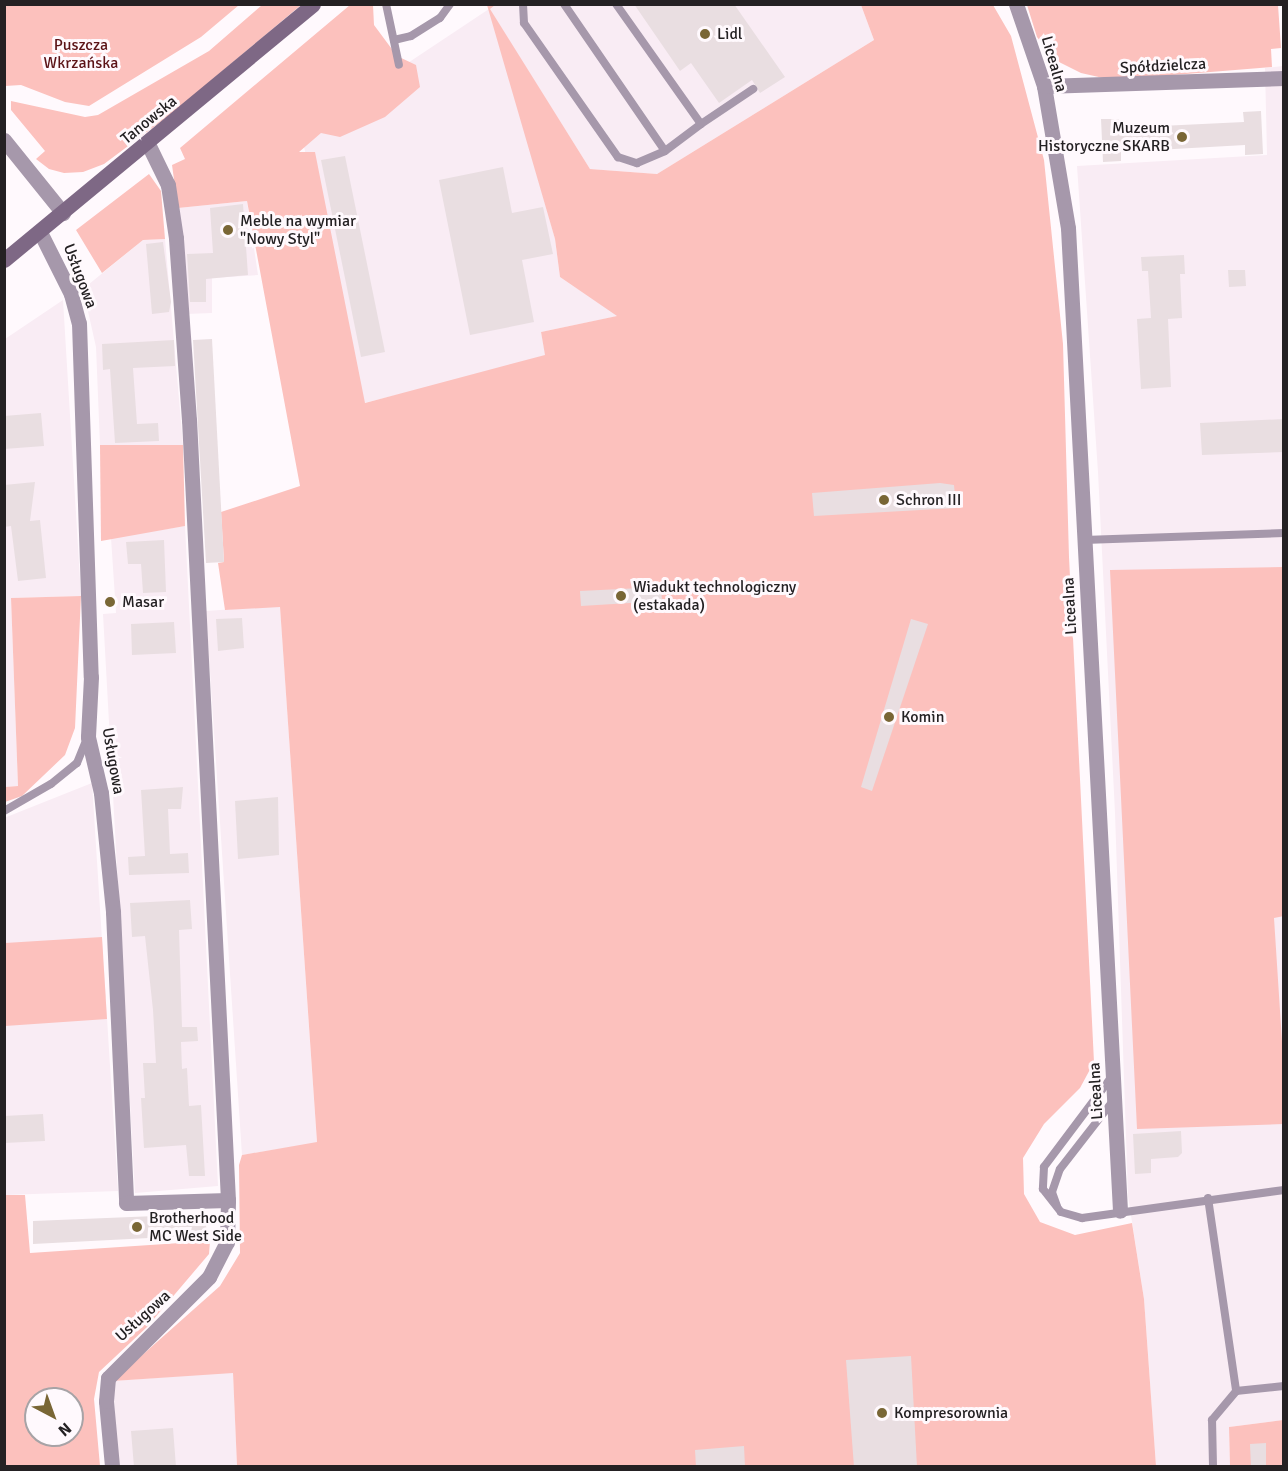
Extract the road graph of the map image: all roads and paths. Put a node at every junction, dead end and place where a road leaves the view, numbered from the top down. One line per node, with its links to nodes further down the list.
1 (313, 4): 15 (main road, Tanowska)
2 (386, 4): 8 (lane)
3 (450, 4): 8 (lane)
4 (523, 4): 16 (lane)
5 (564, 4): 16 (lane)
6 (616, 4): 13 (lane)
7 (1016, 4): 11 (street, Licealna)
8 (394, 40): 9 (lane)
9 (399, 65)
10 (1284, 78): 11 (street, Spółdzielcza)
11 (1044, 86): 21 (street, Licealna)
12 (753, 89): 13 (lane)
13 (701, 124): 16 (lane)
14 (4, 140): 17 (street)
15 (148, 144): 17 (main road, Tanowska); 28 (street, Usługowa)
16 (665, 151)
17 (63, 213): 18 (main road, Tanowska)
18 (40, 232): 19 (main road, Tanowska); 22 (street, Usługowa)
19 (4, 260)
20 (1284, 533): 21 (lane)
21 (1084, 540): 24 (street, Licealna)
22 (88, 736): 23 (lane); 28 (street, Usługowa)
23 (4, 811)
24 (1113, 1075): 25 (street, Licealna); 30 (lane)
25 (1114, 1099): 29 (street, Licealna); 30 (lane)
26 (1284, 1190): 27 (lane)
27 (1209, 1198): 29 (lane); 32 (lane)
28 (228, 1200): 33 (street, Usługowa)
29 (1120, 1211): 30 (lane)
30 (1061, 1212)
31 (1284, 1386): 32 (lane)
32 (1236, 1391): 34 (lane)
33 (112, 1467)
34 (1214, 1467)

